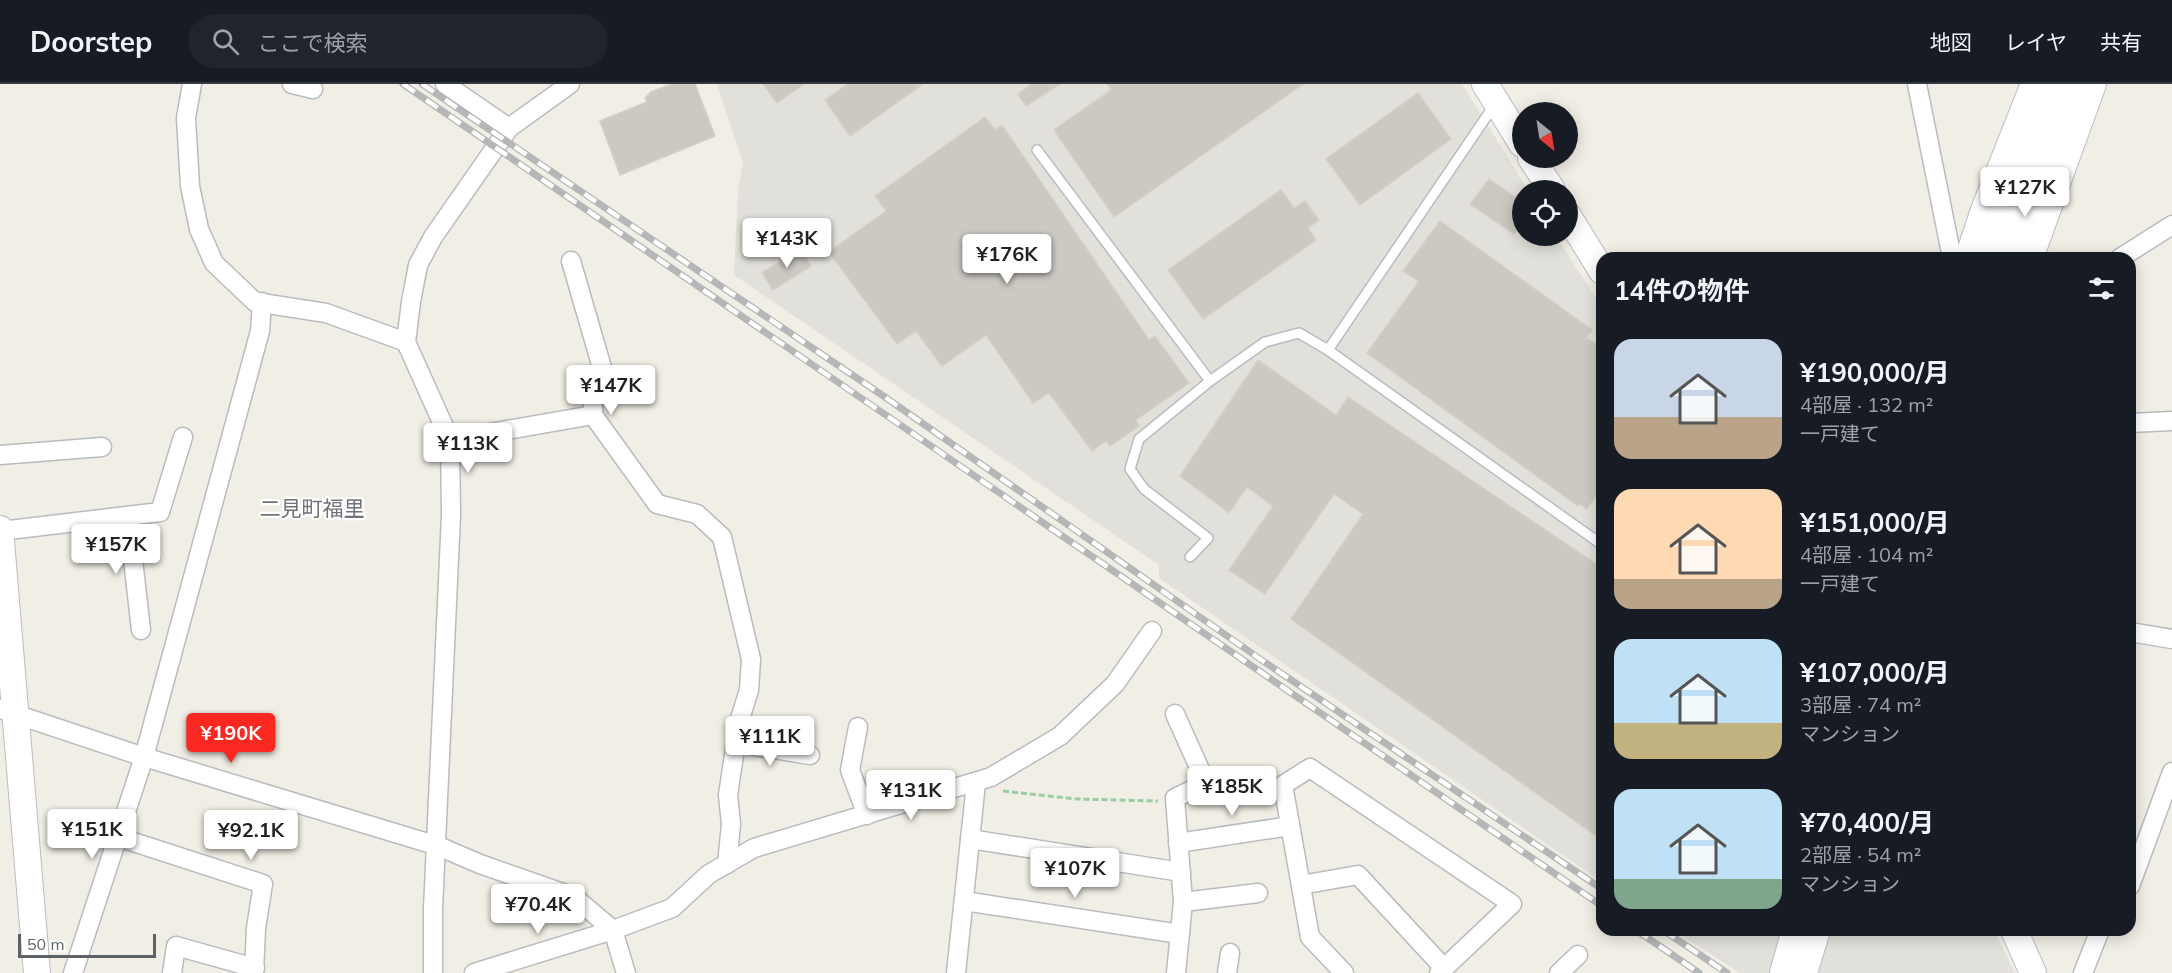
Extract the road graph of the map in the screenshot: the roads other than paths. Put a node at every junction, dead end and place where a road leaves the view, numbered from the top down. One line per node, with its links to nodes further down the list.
1 (192, 84): 26 (street)
2 (292, 84): 10 (street)
3 (445, 84): 12 (street)
4 (570, 84): 12 (street)
5 (1917, 84): 18 (street)
6 (2034, 84): 19 (main road)
7 (2053, 84): 15 (main road)
8 (2074, 84): 15 (main road)
9 (2092, 84): 22 (main road)
10 (313, 89)
11 (1491, 93): 13 (main road); 28 (lane)
12 (509, 128): 27 (street)
13 (1512, 128)
14 (1037, 150): 29 (lane)
15 (2031, 167): 20 (main road); 21 (main road)
16 (2172, 225): 23 (street)
17 (1578, 232): 25 (main road)
18 (1951, 252)
19 (1970, 252)
20 (1991, 252)
21 (2011, 252)
22 (2032, 252)
23 (2129, 252)
24 (571, 261): 30 (street)
25 (1596, 261)
26 (262, 302): 27 (street); 51 (street)
27 (406, 342): 34 (street)
28 (1328, 350): 29 (lane); 39 (lane)
29 (1210, 381): 40 (lane)
30 (593, 415): 34 (street); 49 (street)
31 (2172, 422): 32 (street)
32 (2136, 423)
33 (183, 437): 37 (street)
34 (450, 440): 60 (street)
35 (102, 447): 36 (street)
36 (0, 455)
37 (128, 516): 38 (street); 42 (street)
38 (0, 530): 41 (main road)
39 (1596, 539)
40 (1190, 557)
41 (2, 568): 46 (main road)
42 (141, 630)
43 (1152, 631): 53 (street)
44 (2136, 633): 45 (street)
45 (2172, 639)
46 (7, 711): 51 (street); 78 (main road)
47 (1175, 714): 59 (street)
48 (858, 727): 54 (street)
49 (736, 743): 50 (street); 61 (street)
50 (810, 755)
51 (144, 757): 57 (street); 60 (street)
52 (2172, 772): 55 (street)
53 (976, 786): 54 (street); 58 (street)
54 (867, 815): 61 (street)
55 (2164, 819): 63 (street)
56 (1290, 826): 59 (street); 64 (street); 77 (street)
57 (118, 837): 76 (street); 79 (street)
58 (970, 839): 62 (street); 66 (street)
59 (1178, 843): 62 (street)
60 (438, 846): 68 (street); 81 (street)
61 (727, 864): 68 (street)
62 (1181, 872): 67 (street)
63 (2136, 874)
64 (1301, 885): 77 (street); 87 (street)
65 (1258, 894): 67 (street)
66 (964, 901): 69 (street); 84 (street)
67 (1183, 902): 69 (street)
68 (613, 930): 82 (street); 83 (street)
69 (1180, 934): 85 (street)
70 (1793, 936): 89 (main road)
71 (1815, 936): 90 (main road)
72 (2017, 936): 91 (main road)
73 (2098, 936): 92 (street)
74 (1230, 953): 86 (street)
75 (1578, 955): 88 (street)
76 (254, 970): 80 (street)
77 (1442, 971)
78 (38, 973)
79 (73, 973)
80 (172, 973)
81 (433, 973)
82 (474, 973)
83 (626, 973)
84 (956, 973)
85 (1176, 973)
86 (1227, 973)
87 (1344, 973)
88 (1558, 973)
89 (1783, 973)
90 (1804, 973)
91 (2033, 973)
92 (2083, 973)

